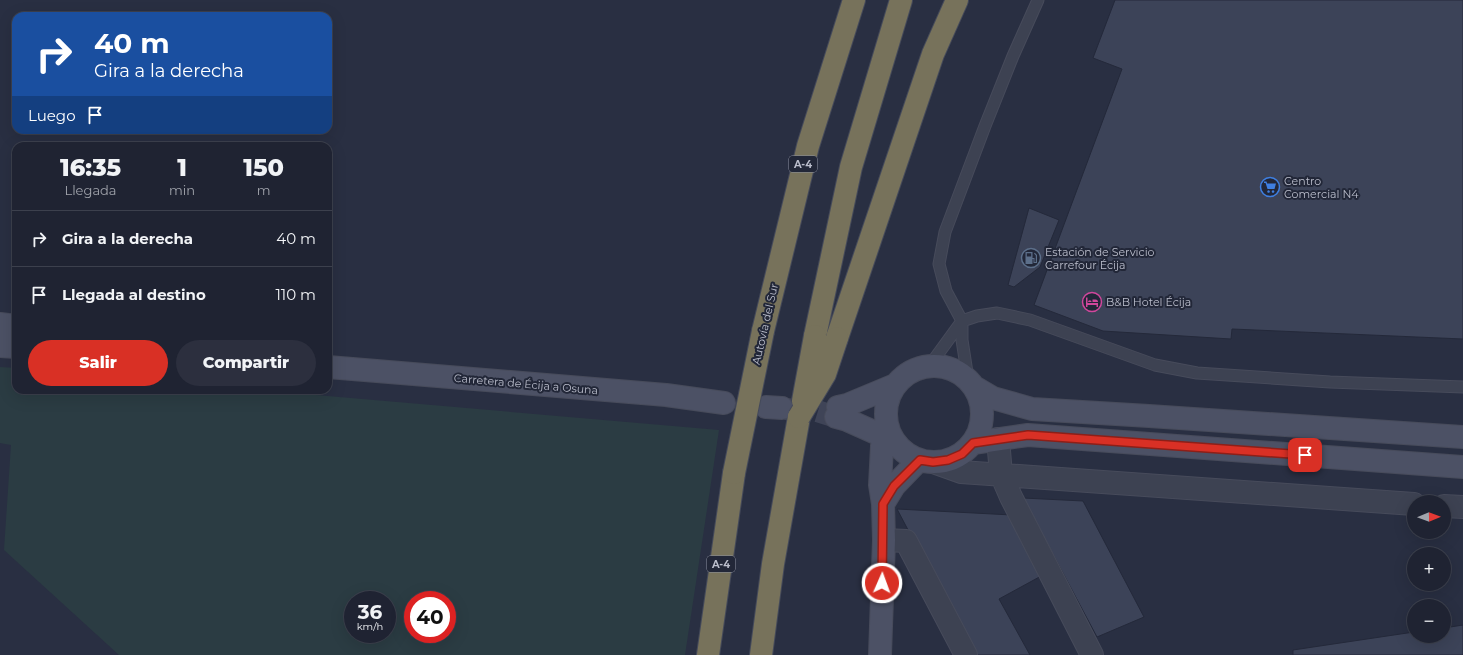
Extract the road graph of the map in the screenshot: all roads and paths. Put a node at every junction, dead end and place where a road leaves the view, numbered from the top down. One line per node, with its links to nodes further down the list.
1 (854, 0): 29 (highway, Autovía del Sur / A-4, bridge)
2 (901, 0): 16 (highway, bridge)
3 (957, 0): 16 (highway, bridge)
4 (1038, 0): 5 (lane)
5 (962, 321): 10 (lane); 12 (lane); 14 (lane)
6 (0, 324): 7 (street)
7 (12, 326)
8 (0, 346): 9 (street)
9 (12, 347)
10 (930, 365): 12 (street); 13 (street)
11 (332, 367): 15 (street, Carretera de Écija a Osuna)
12 (972, 384): 18 (street); 20 (street)
13 (895, 385): 17 (street); 17 (street)
14 (1463, 387)
15 (724, 403)
16 (782, 411): 30 (highway)
17 (889, 435): 21 (street); 25 (street)
18 (1463, 437)
19 (998, 439): 20 (street); 22 (street); 23 (street)
20 (973, 443): 21 (street)
21 (926, 461): 23 (street); 25 (street)
22 (1463, 467)
23 (1001, 474): 24 (street); 33 (street)
24 (1407, 503)
25 (883, 504): 28 (street)
26 (1451, 506): 27 (street)
27 (1463, 507)
28 (884, 540): 31 (street); 32 (street)
29 (708, 655)
30 (762, 655)
31 (880, 655)
32 (966, 655)
33 (1092, 655)

